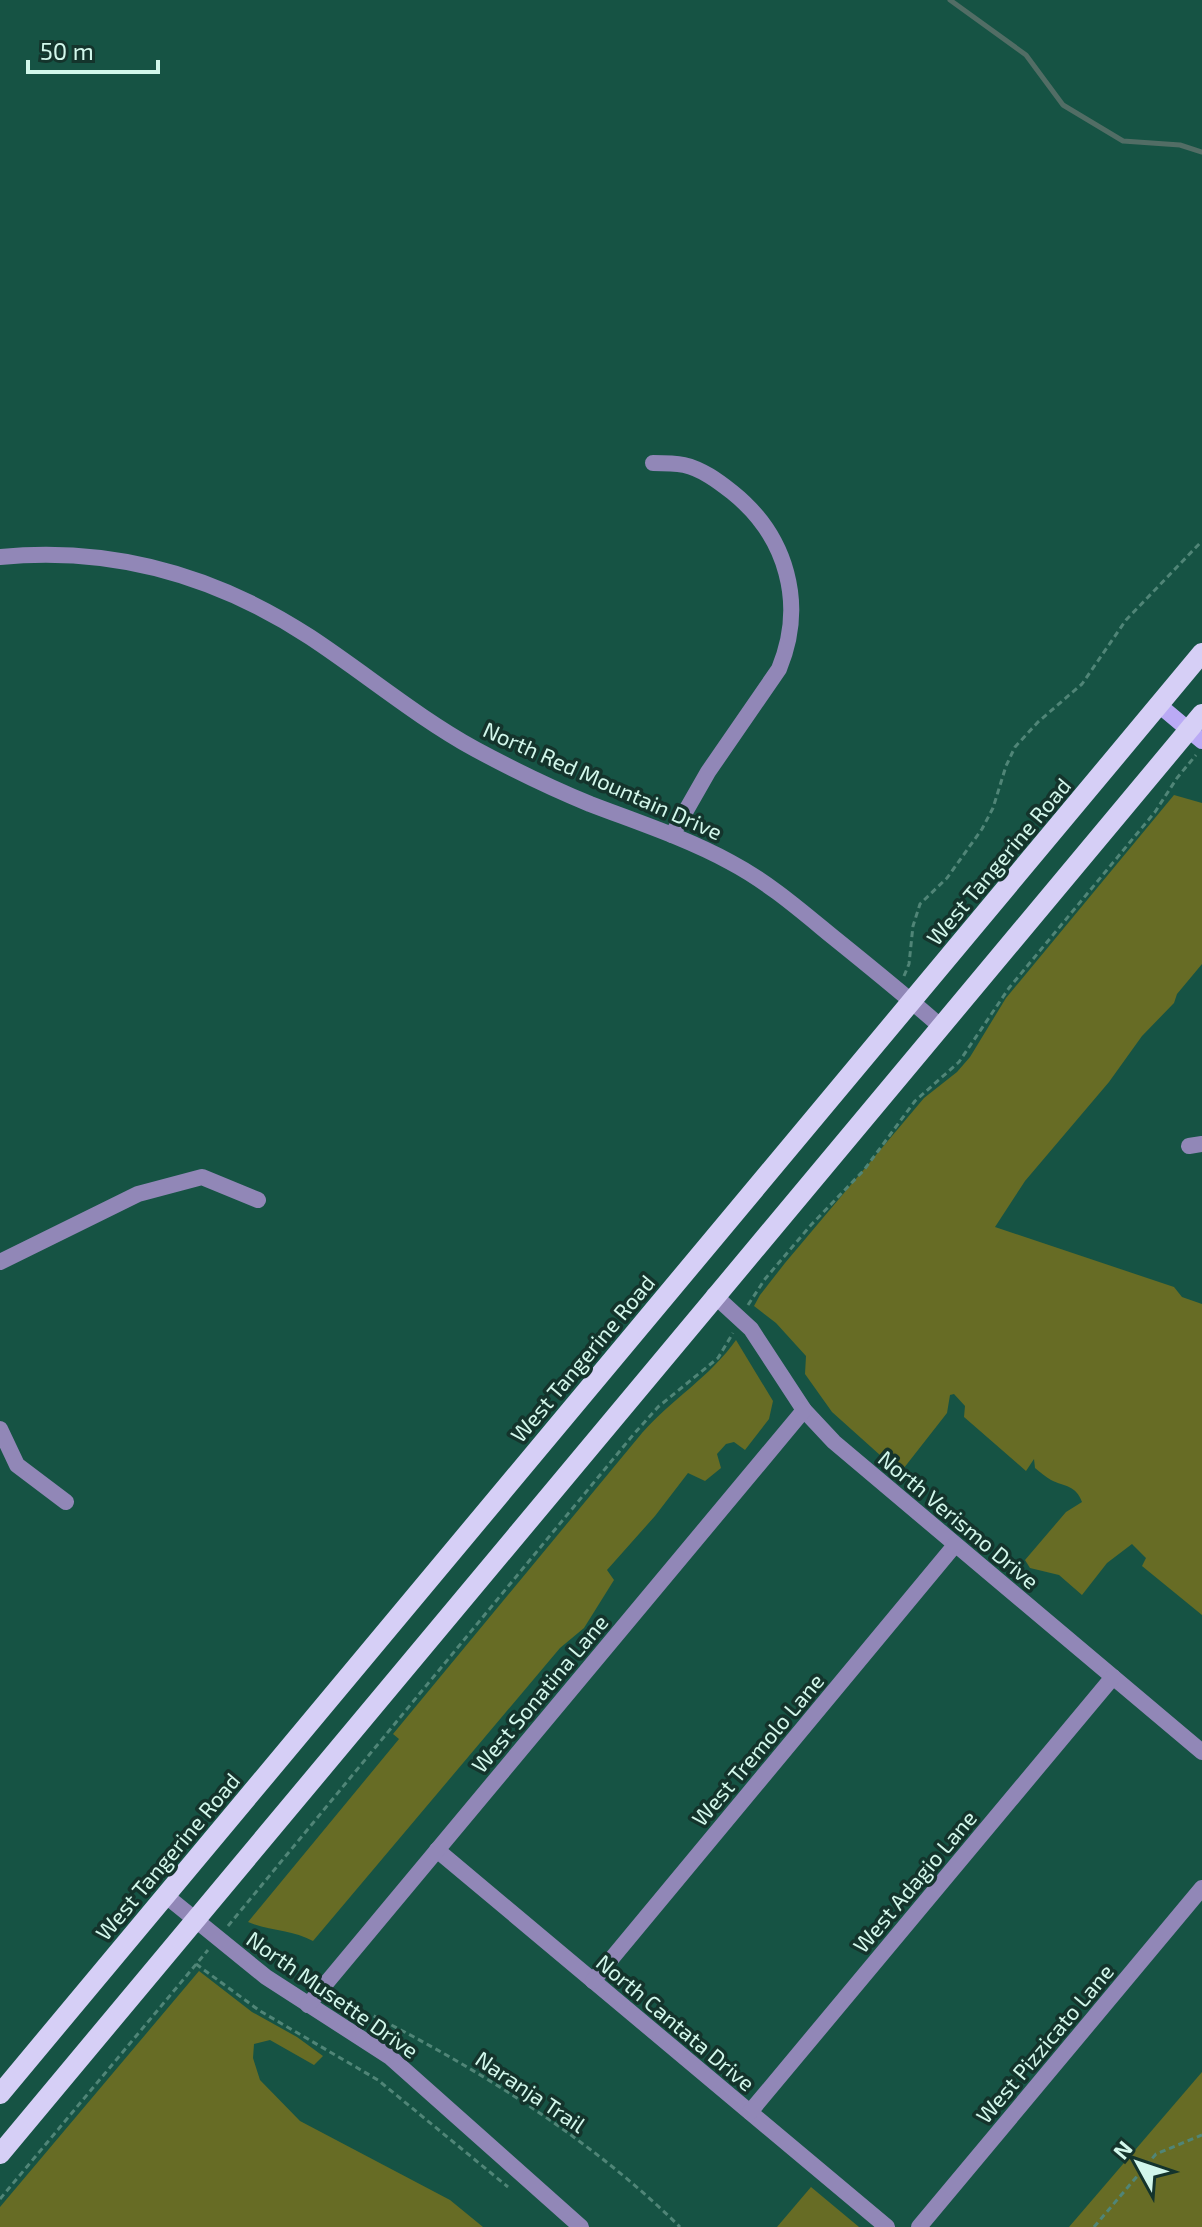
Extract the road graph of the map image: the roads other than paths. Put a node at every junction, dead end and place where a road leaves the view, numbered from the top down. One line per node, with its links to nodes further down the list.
1 (653, 463): 6 (street)
2 (0, 557): 6 (street, North Red Mountain Drive)
3 (1202, 653): 4 (main road, West Tangerine Road)
4 (1159, 705): 5 (street); 7 (main road, West Tangerine Road)
5 (1198, 728): 8 (main road)
6 (672, 835): 7 (street, North Red Mountain Drive)
7 (905, 996): 8 (street, North Red Mountain Drive); 20 (main road, West Tangerine Road)
8 (940, 1026): 11 (main road)
9 (258, 1200): 10 (street)
10 (0, 1262)
11 (714, 1295): 12 (street, North Verismo Drive); 21 (main road)
12 (804, 1410): 15 (street, North Verismo Drive); 18 (street, West Sonatina Lane)
13 (0, 1429): 14 (street)
14 (66, 1502)
15 (955, 1545): 16 (street, North Verismo Drive); 22 (street, West Tremolo Lane)
16 (1113, 1677): 17 (street, North Verismo Drive); 25 (street, West Adagio Lane)
17 (1202, 1752)
18 (437, 1850): 22 (street, North Cantata Drive); 23 (street, West Sonatina Lane)
19 (1202, 1888): 29 (street, West Pizzicato Lane)
20 (165, 1895): 21 (street, North Musette Drive); 24 (main road, West Tangerine Road)
21 (195, 1920): 23 (street, North Musette Drive); 26 (main road)
22 (593, 1981): 25 (street, North Cantata Drive)
23 (308, 2005): 27 (street, North Musette Drive)
24 (0, 2094)
25 (750, 2112): 28 (street, North Cantata Drive)
26 (0, 2154)
27 (581, 2227)
28 (887, 2227)
29 (919, 2227)

